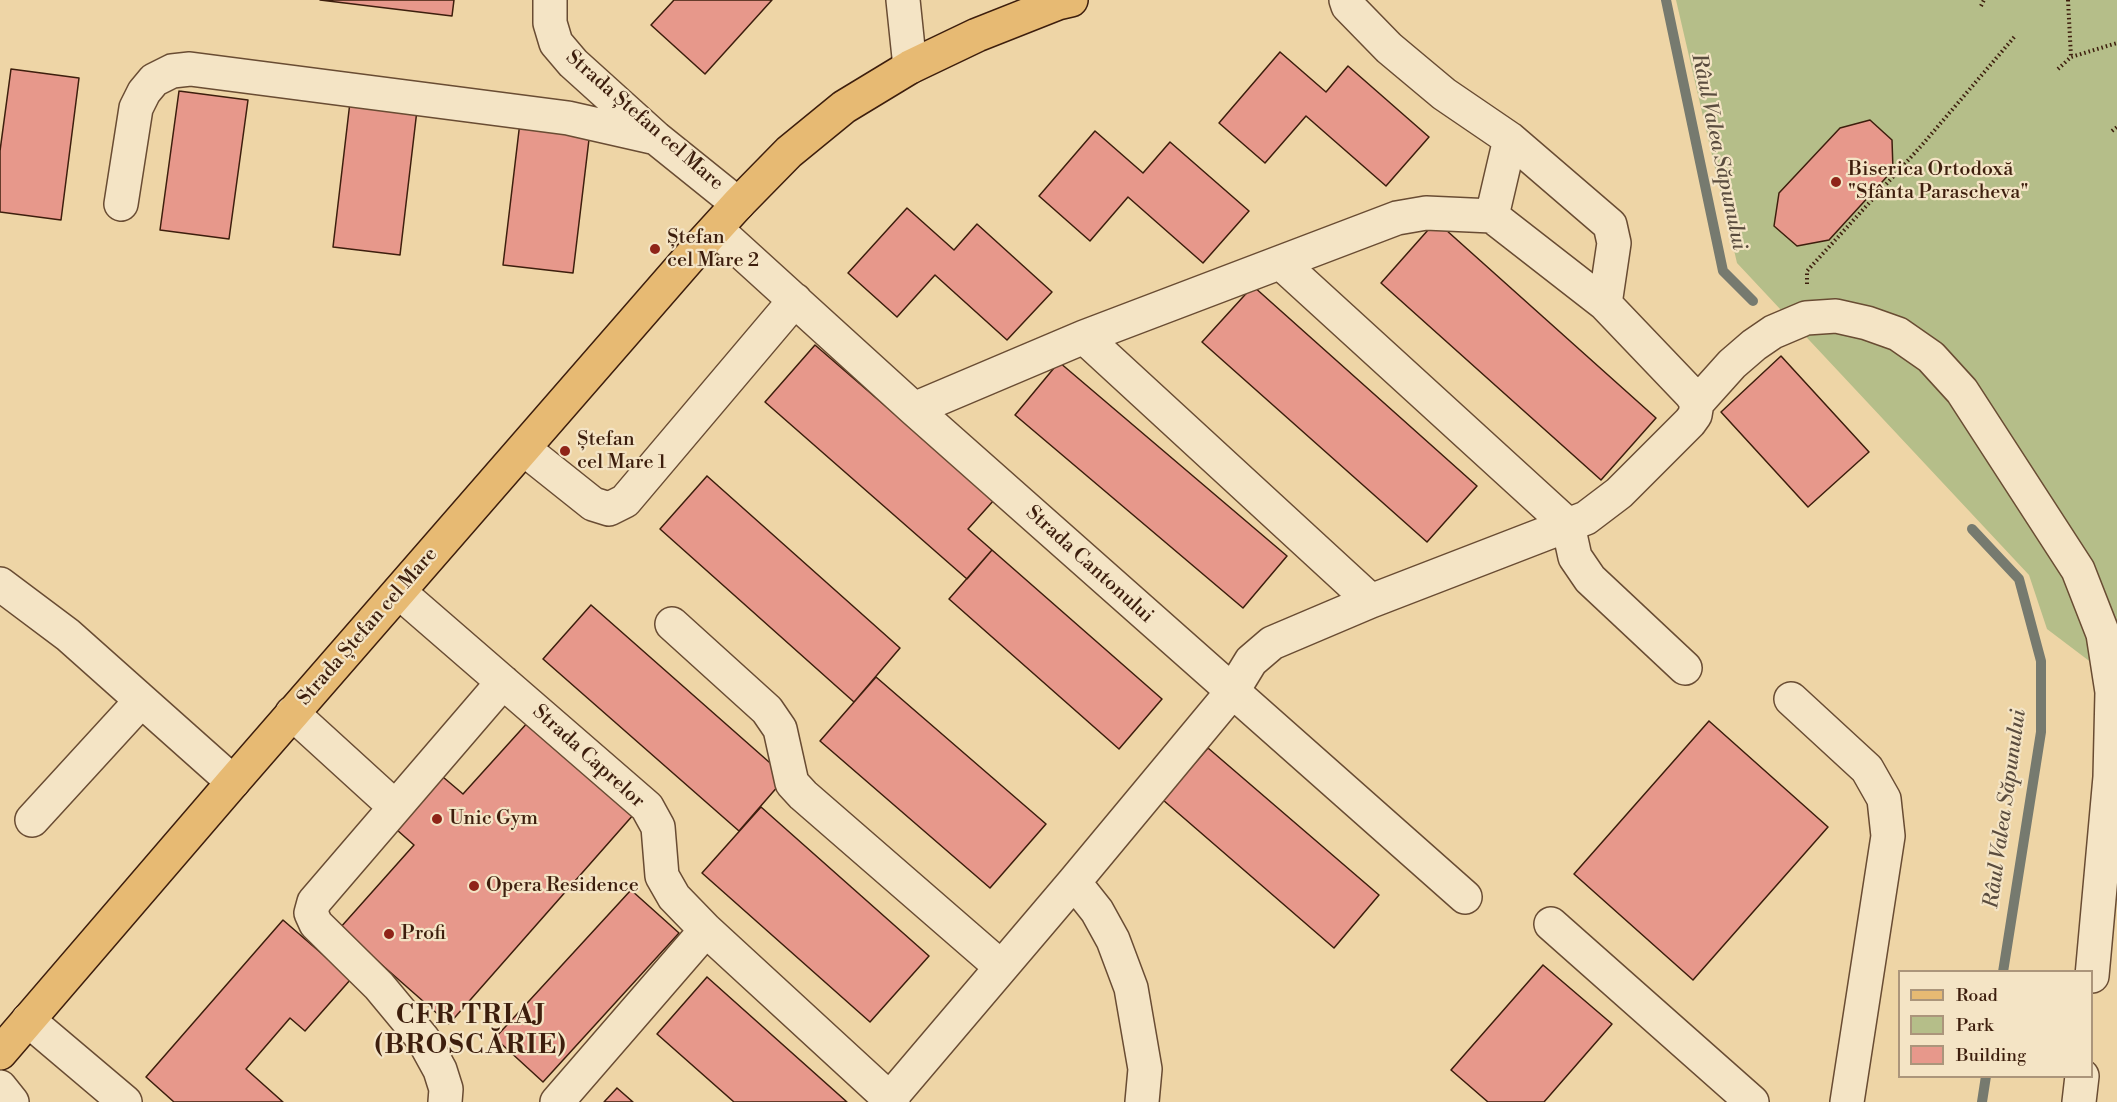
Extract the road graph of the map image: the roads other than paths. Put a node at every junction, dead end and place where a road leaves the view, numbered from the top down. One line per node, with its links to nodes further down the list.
1 (550, 0): 6 (street, Strada Ștefan cel Mare)
2 (903, 0): 5 (street)
3 (1071, 0): 5 (main road, Strada Ștefan cel Mare)
4 (1346, 0): 7 (street)
5 (910, 67): 9 (main road, Strada Ștefan cel Mare)
6 (656, 138): 8 (street); 9 (street, Strada Ștefan cel Mare)
7 (1510, 139): 10 (street); 14 (street)
8 (121, 204)
9 (738, 204): 11 (main road, Strada Ștefan cel Mare)
10 (1492, 216): 12 (street); 14 (street)
11 (716, 229): 13 (street, Strada Cantonului); 18 (main road, Strada Ștefan cel Mare)
12 (1281, 263): 15 (street); 19 (street)
13 (795, 300): 17 (street, Strada Cantonului); 18 (street)
14 (1605, 304): 16 (street)
15 (1084, 337): 17 (street); 22 (street)
16 (1697, 403): 19 (street); 38 (street)
17 (914, 409): 26 (street, Strada Cantonului)
18 (524, 449): 21 (main road, Strada Ștefan cel Mare)
19 (1568, 525): 22 (street); 24 (street)
20 (0, 584): 28 (street)
21 (399, 592): 25 (street, Strada Caprelor); 29 (main road, Strada Ștefan cel Mare)
22 (1371, 601): 26 (street)
23 (672, 624): 37 (street)
24 (1685, 668)
25 (503, 682): 31 (street); 36 (street, Strada Caprelor)
26 (1232, 692): 33 (street); 34 (street, Strada Cantonului)
27 (1791, 699): 50 (street)
28 (141, 701): 30 (street); 32 (street)
29 (292, 713): 30 (main road, Strada Ștefan cel Mare); 31 (street)
30 (233, 782): 39 (main road, Strada Ștefan cel Mare)
31 (394, 806): 46 (street)
32 (32, 820)
33 (1074, 882): 37 (street); 48 (street)
34 (1465, 897)
35 (1551, 924): 49 (street)
36 (705, 930): 43 (street, Strada Caprelor); 47 (street)
37 (1001, 967): 43 (street)
38 (2092, 970)
39 (28, 1020): 40 (main road, Strada Ștefan cel Mare); 45 (street)
40 (0, 1053)
41 (2082, 1078): 51 (street)
42 (0, 1087): 44 (street)
43 (890, 1101)
44 (12, 1102)
45 (125, 1102)
46 (445, 1102)
47 (557, 1102)
48 (1142, 1102)
49 (1752, 1102)
50 (1846, 1102)
51 (2079, 1102)

